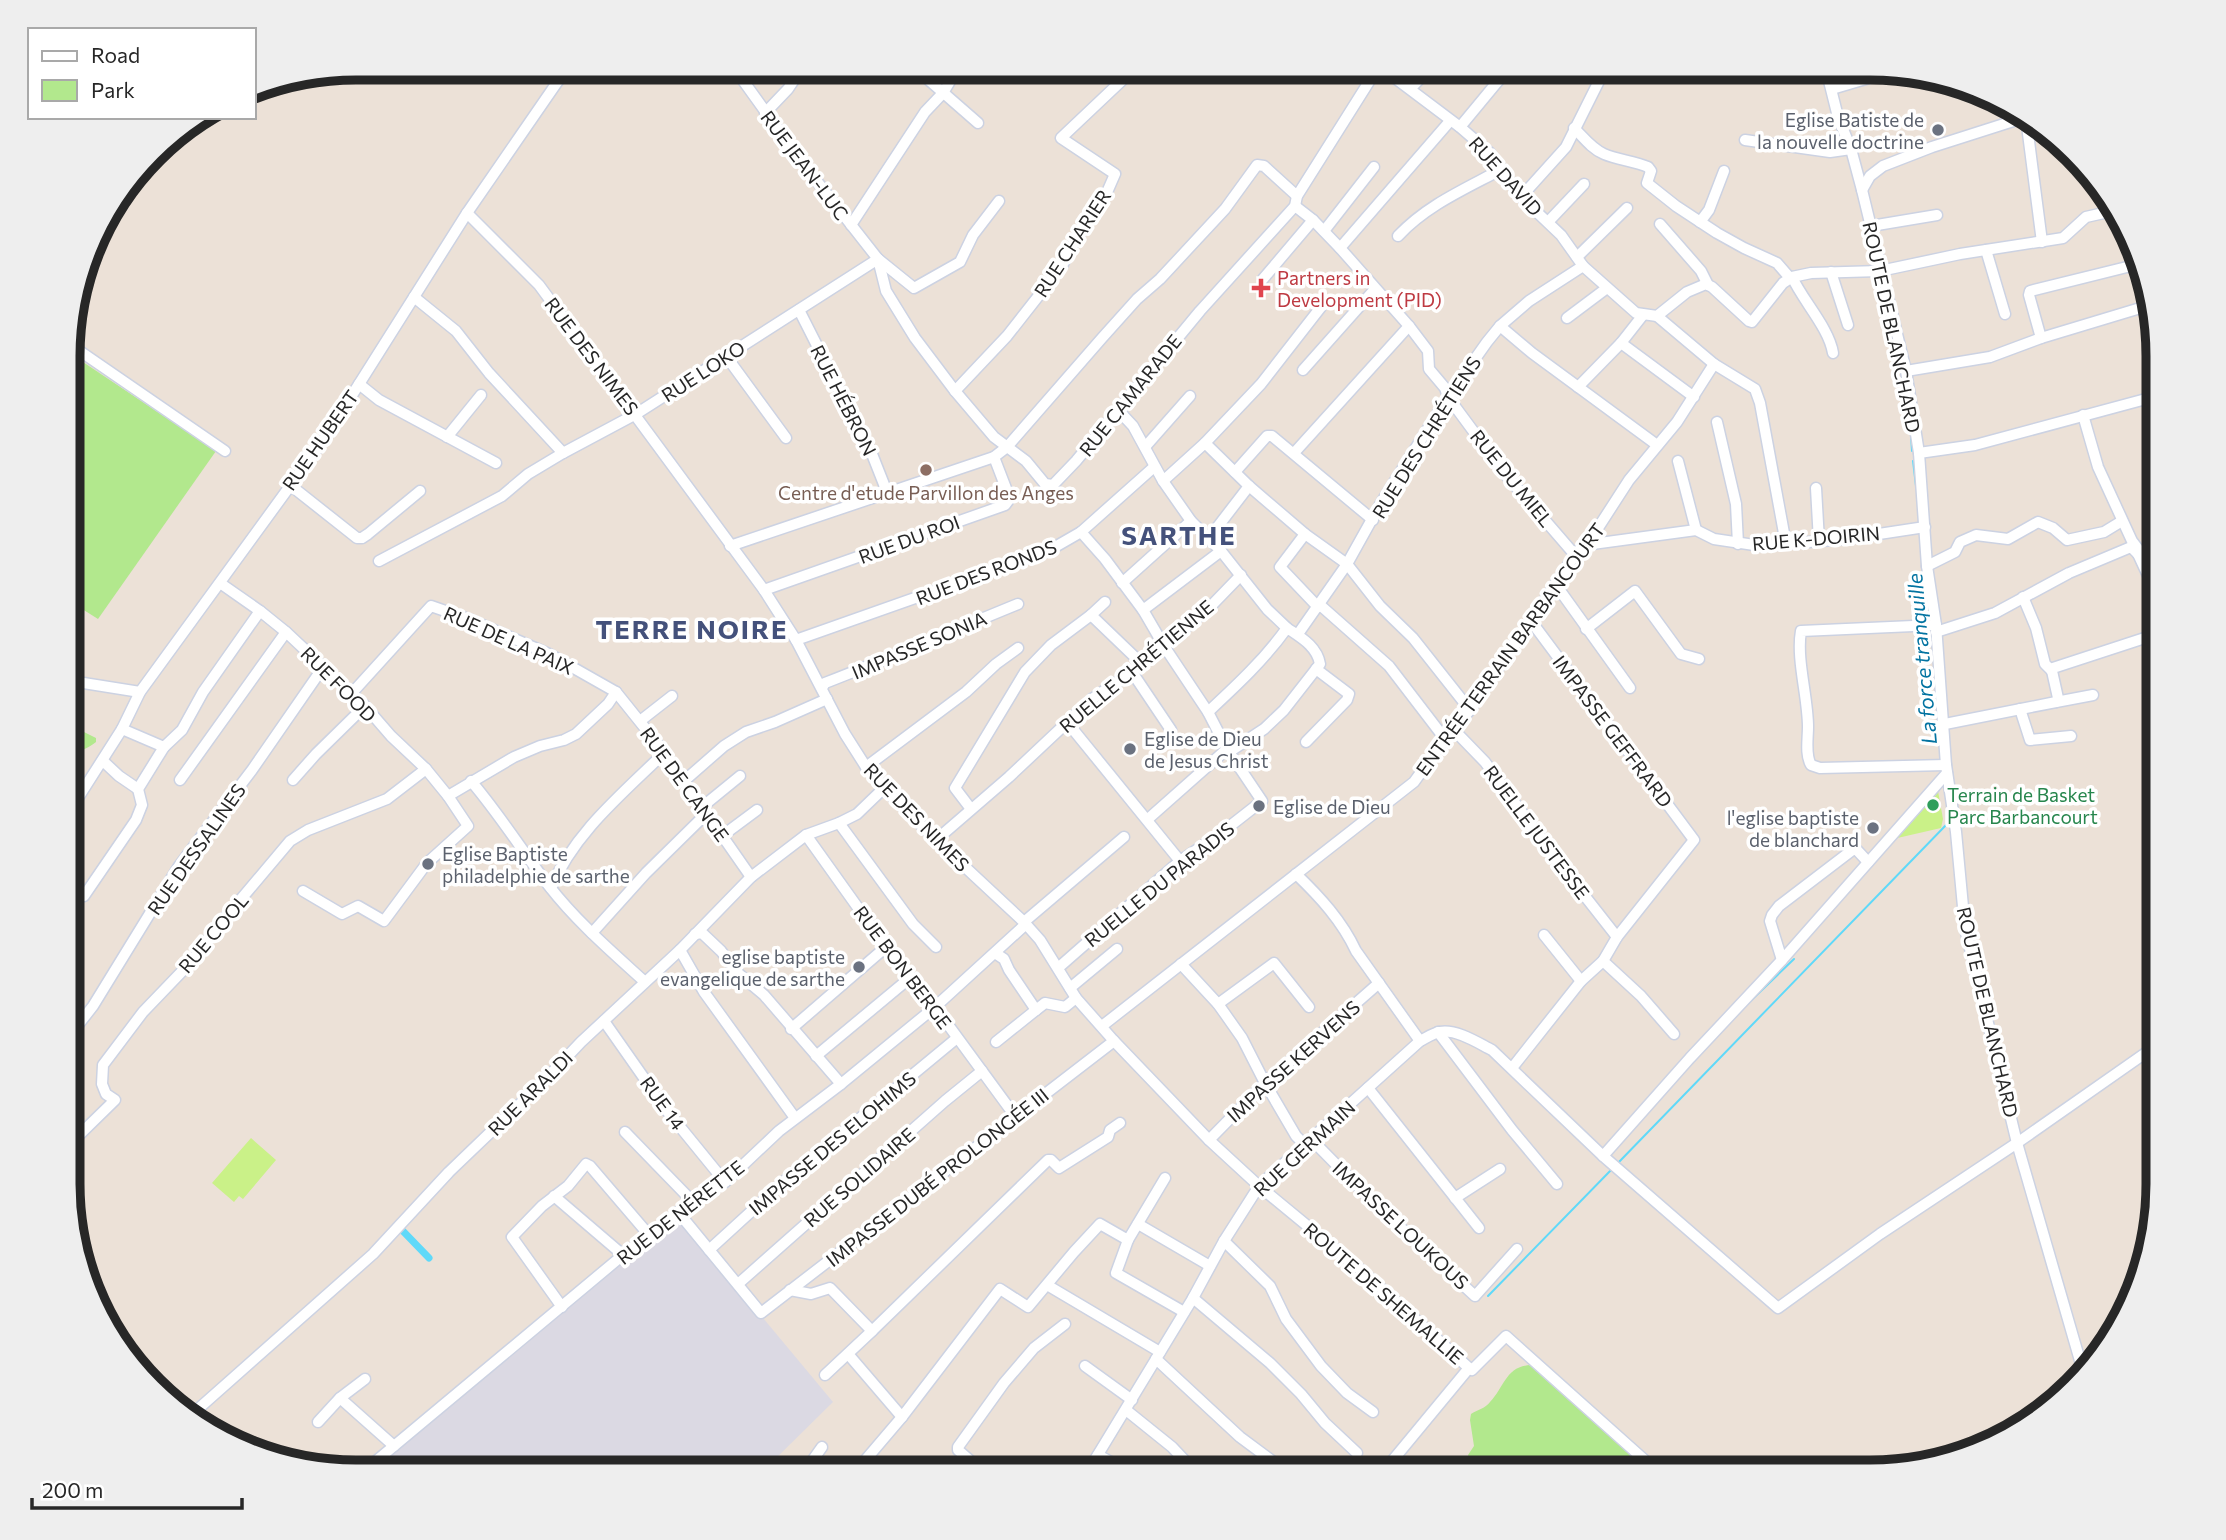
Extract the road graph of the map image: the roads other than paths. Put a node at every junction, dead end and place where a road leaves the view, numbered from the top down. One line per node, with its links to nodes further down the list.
1 (560, 80): 35 (street, RUE HUBERT)
2 (742, 80): 17 (street, RUE JEAN-LUC)
3 (794, 80): 17 (street)
4 (928, 80): 16 (street)
5 (951, 80): 16 (street)
6 (1122, 80): 80 (street, RUE CHARIER)
7 (1370, 80): 33 (street, RUE CAMARADE)
8 (1399, 80): 14 (street, RUE DAVID)
9 (1419, 80): 14 (street)
10 (1499, 80): 21 (street)
11 (1599, 80): 22 (street)
12 (1829, 80): 15 (street, ROUTE DE BLANCHARD)
13 (1862, 80): 15 (street)
14 (1411, 88): 19 (street, RUE DAVID)
15 (1832, 89): 25 (street, ROUTE DE BLANCHARD)
16 (943, 93): 20 (street); 42 (street)
17 (765, 113): 42 (street, RUE JEAN-LUC)
18 (2009, 118): 30 (street)
19 (1450, 121): 21 (street, RUE DAVID); 47 (street)
20 (978, 123)
21 (1460, 127): 27 (street, RUE DAVID)
22 (1574, 128): 31 (street); 40 (street)
23 (2028, 130): 46 (street)
24 (1745, 141): 25 (street)
25 (1851, 149): 30 (street, ROUTE DE BLANCHARD)
26 (1374, 167): 44 (street)
27 (1502, 169): 31 (street, RUE DAVID); 45 (street)
28 (1724, 171): 40 (street)
29 (1584, 184): 39 (street)
30 (1862, 190): 43 (street, ROUTE DE BLANCHARD)
31 (1521, 197): 39 (street, RUE DAVID)
32 (999, 201): 49 (street)
33 (1296, 201): 38 (street, RUE DU MIEL); 86 (street, RUE CAMARADE); 94 (street, RUE DU MIEL)
34 (1627, 208): 50 (street, RUE DES CHRÉTIENS)
35 (467, 213): 59 (street, RUE HUBERT); 87 (street, RUE DES NIMES)
36 (2105, 213): 46 (street)
37 (1937, 215): 43 (street)
38 (1313, 220): 44 (street, RUE DU MIEL); 55 (street)
39 (1548, 222): 50 (street, RUE DAVID)
40 (1700, 222): 54 (street)
41 (1660, 224): 56 (street)
42 (851, 225): 49 (street, RUE JEAN-LUC)
43 (1871, 226): 52 (street, ROUTE DE BLANCHARD)
44 (1324, 231): 47 (street, RUE DU MIEL)
45 (1398, 236)
46 (2042, 242): 48 (street)
47 (1340, 248): 58 (street, RUE DU MIEL)
48 (1986, 250): 52 (street); 63 (street)
49 (878, 259): 62 (street, RUE LOKO); 80 (street, RUE CAMARADE)
50 (1580, 261): 57 (street, RUE DAVID); 69 (street, RUE DES CHRÉTIENS)
51 (2130, 266): 70 (street)
52 (1880, 271): 53 (street); 77 (street, ROUTE DE BLANCHARD)
53 (1831, 272): 54 (street); 67 (street)
54 (1791, 278): 56 (street); 73 (street)
55 (1263, 279)
56 (1709, 285): 65 (street)
57 (1607, 288): 64 (street, RUE DAVID); 66 (street)
58 (1375, 289): 68 (street, RUE DU MIEL); 76 (street)
59 (414, 297): 78 (street, RUE HUBERT); 97 (street)
60 (1321, 307): 92 (street)
61 (2141, 308): 70 (street)
62 (799, 310): 74 (street, RUE LOKO); 110 (street, RUE HÉBRON)
63 (2005, 314)
64 (1643, 315): 65 (street); 71 (street)
65 (1657, 316): 75 (street)
66 (1567, 318)
67 (1848, 325)
68 (1409, 326): 83 (street, RUE DU MIEL); 98 (street)
69 (1500, 326): 79 (street); 83 (street, RUE DES CHRÉTIENS)
70 (2041, 338): 77 (street)
71 (1622, 343): 79 (street); 84 (street)
72 (80, 351): 96 (street)
73 (1833, 353)
74 (726, 356): 87 (street, RUE LOKO); 91 (street)
75 (1714, 364): 84 (street, ENTRÉE TERRAIN BARBANCOURT); 121 (street)
76 (1303, 370)
77 (1906, 371): 99 (street, ROUTE DE BLANCHARD)
78 (359, 384): 90 (street); 106 (street, RUE HUBERT)
79 (1578, 387): 93 (street)
80 (955, 391): 94 (street, RUE CAMARADE)
81 (481, 396): 90 (street)
82 (1190, 396): 95 (street)
83 (1448, 397): 111 (street, RUE DES CHRÉTIENS); 127 (street, RUE DU MIEL)
84 (1694, 397): 93 (street, ENTRÉE TERRAIN BARBANCOURT)
85 (2146, 399): 88 (street)
86 (1118, 410): 94 (street, RUE CAMARADE); 95 (street)
87 (636, 414): 97 (street, RUE LOKO); 123 (street, RUE DES NIMES)
88 (2083, 415): 99 (street); 113 (street)
89 (1717, 422): 120 (street)
90 (447, 437): 102 (street)
91 (786, 438)
92 (1206, 443): 104 (street); 105 (street)
93 (1657, 445): 122 (street, ENTRÉE TERRAIN BARBANCOURT)
94 (1007, 447): 100 (street)
95 (1145, 447): 103 (street)
96 (225, 451)
97 (563, 453): 128 (street, RUE LOKO)
98 (1294, 453): 104 (street); 111 (street)
99 (1919, 453): 114 (street, ROUTE DE BLANCHARD)
100 (994, 457): 110 (street); 136 (street, RUE DU ROI)
101 (1678, 461): 115 (street)
102 (496, 463)
103 (1154, 467): 105 (street); 116 (street, RUE DES RONDS)
104 (1235, 472): 107 (street)
105 (1163, 481): 112 (street)
106 (290, 485): 109 (street); 133 (street, RUE HUBERT)
107 (1249, 486): 117 (street); 118 (street)
108 (1816, 488): 119 (street)
109 (420, 491)
110 (887, 492): 123 (street)
111 (1373, 520): 129 (street, RUE DES CHRÉTIENS)
112 (1191, 521): 118 (street); 134 (street)
113 (2122, 521): 126 (street); 130 (street)
114 (1925, 527): 119 (street, RUE K-DOIRIN); 130 (street, ROUTE DE BLANCHARD)
115 (1696, 530): 120 (street, RUE K-DOIRIN); 122 (street, RUE K-DOIRIN)
116 (1081, 532): 134 (street); 151 (street, RUE DES RONDS)
117 (1305, 534): 129 (street); 140 (street)
118 (1209, 538): 125 (street)
119 (1819, 541): 121 (street, RUE K-DOIRIN)
120 (1738, 544): 121 (street, RUE K-DOIRIN)
121 (1786, 544)
122 (1585, 545): 127 (street, ENTRÉE TERRAIN BARBANCOURT)
123 (730, 546): 136 (street, RUE DES NIMES)
124 (2146, 550): 126 (street)
125 (1221, 551): 132 (street); 141 (street)
126 (2140, 553): 131 (street); 137 (street)
127 (1576, 555): 135 (street, ENTRÉE TERRAIN BARBANCOURT)
128 (379, 561)
129 (1347, 564): 140 (street, RUE DES CHRÉTIENS); 172 (street)
130 (1927, 566): 147 (street, ROUTE DE BLANCHARD)
131 (2146, 568)
132 (1241, 575): 145 (street); 152 (street, RUELLE CHRÉTIENNE)
133 (220, 583): 142 (street, RUE FOOD); 163 (street, RUE HUBERT)
134 (1122, 583): 141 (street)
135 (1556, 585): 144 (street, ENTRÉE TERRAIN BARBANCOURT); 146 (street)
136 (764, 590): 151 (street, RUE DES NIMES)
137 (2023, 597): 147 (street); 158 (street)
138 (1105, 602): 143 (street)
139 (1018, 604): 161 (street, IMPASSE SONIA)
140 (1319, 606): 149 (street, RUE DES CHRÉTIENS); 181 (street)
141 (1143, 610): 152 (street)
142 (260, 611): 148 (street, RUE FOOD); 183 (street)
143 (1091, 615): 155 (street); 199 (street)
144 (1531, 621): 172 (street, ENTRÉE TERRAIN BARBANCOURT); 219 (street, IMPASSE GEFFRARD)
145 (1287, 628): 149 (street); 173 (street)
146 (1586, 629): 154 (street); 162 (street)
147 (1936, 629): 176 (street, ROUTE DE BLANCHARD); 189 (street)
148 (286, 632): 156 (street, RUE FOOD); 191 (street)
149 (1298, 634): 157 (street)
150 (2146, 638): 158 (street)
151 (796, 640): 161 (street, RUE DES NIMES)
152 (1164, 646): 155 (street, RUELLE CHRÉTIENNE); 173 (street)
153 (1018, 648): 187 (street)
154 (1699, 659)
155 (1140, 663): 159 (street, RUELLE CHRÉTIENNE)
156 (324, 666): 165 (street, RUE FOOD); 239 (street, RUE DESSALINES)
157 (1316, 669): 182 (street); 184 (street)
158 (2052, 671): 169 (street)
159 (1132, 672): 175 (street, RUELLE CHRÉTIENNE); 178 (street)
160 (80, 682): 163 (street)
161 (822, 688): 168 (street, RUE DES NIMES)
162 (1629, 688)
163 (140, 692): 177 (street, RUE HUBERT)
164 (616, 692): 165 (street, RUE DE LA PAIX); 174 (street, RUE DE CANGE); 193 (street)
165 (352, 693): 170 (street, RUE FOOD)
166 (2093, 695): 169 (street)
167 (671, 696): 174 (street)
168 (827, 699): 187 (street, RUE DES NIMES); 194 (street)
169 (2056, 702): 171 (street)
170 (365, 706): 188 (street, RUE FOOD); 192 (street)
171 (2020, 709): 176 (street); 180 (street)
172 (1470, 710): 179 (street, ENTRÉE TERRAIN BARBANCOURT)
173 (1208, 712): 184 (street)
174 (640, 721): 185 (street, RUE DE CANGE)
175 (1067, 722): 199 (street, RUELLE CHRÉTIENNE); 202 (street)
176 (1945, 724): 189 (street, ROUTE DE BLANCHARD)
177 (122, 729): 183 (street); 186 (street, RUE HUBERT)
178 (1171, 730)
179 (1454, 730): 181 (street, ENTRÉE TERRAIN BARBANCOURT); 219 (street, RUELLE JUSTESSE)
180 (2071, 736)
181 (1445, 739): 210 (street, ENTRÉE TERRAIN BARBANCOURT)
182 (1306, 742)
183 (164, 747): 196 (street)
184 (1228, 750): 202 (street); 208 (street, RUELLE DU PARADIS)
185 (664, 753): 194 (street, RUE DE CANGE); 212 (street)
186 (103, 761): 196 (street); 197 (street, RUE HUBERT)
187 (866, 767): 195 (street, RUE DES NIMES)
188 (426, 769): 198 (street, RUE FOOD); 259 (street, RUE COOL)
189 (1947, 769): 209 (street); 262 (street, ROUTE DE BLANCHARD)
190 (740, 776): 200 (street)
191 (180, 780)
192 (293, 780)
193 (471, 781): 198 (street); 212 (street)
194 (684, 781): 200 (street, RUE DE CANGE)
195 (884, 788): 203 (street, RUE ARALDI); 207 (street, RUE DES NIMES)
196 (138, 789): 213 (street)
197 (80, 796)
198 (448, 796): 214 (street, RUE FOOD)
199 (971, 809): 207 (street, RUELLE CHRÉTIENNE)
200 (704, 810): 205 (street, RUE DE CANGE); 216 (street)
201 (757, 810): 205 (street)
202 (1147, 820): 208 (street)
203 (839, 823): 204 (street, RUE ARALDI); 221 (street)
204 (806, 835): 211 (street, RUE ARALDI); 220 (street, RUE BON BERGE)
205 (722, 836): 211 (street, RUE DE CANGE)
206 (1124, 836): 215 (street, RUE DE NÉRETTE)
207 (936, 841): 215 (street, RUE DES NIMES)
208 (1180, 861): 228 (street, RUELLE DU PARADIS)
209 (1868, 862): 225 (street); 225 (street)
210 (1296, 874): 227 (street, ENTRÉE TERRAIN BARBANCOURT); 232 (street)
211 (751, 877): 217 (street, RUE ARALDI)
212 (551, 888): 216 (street)
213 (80, 889)
214 (303, 891)
215 (1025, 923): 224 (street, RUE DE NÉRETTE); 228 (street, RUE DES NIMES)
216 (592, 933): 231 (street)
217 (695, 934): 223 (street, RUE ARALDI); 241 (street)
218 (1544, 935): 230 (street)
219 (1617, 937): 226 (street)
220 (886, 947): 229 (street, RUE BON BERGE); 241 (street)
221 (936, 947)
222 (1116, 949): 233 (street)
223 (680, 950): 231 (street, RUE ARALDI); 256 (street)
224 (995, 954): 235 (street, RUE DE NÉRETTE); 237 (street)
225 (1782, 960): 263 (street)
226 (1603, 961): 230 (street); 243 (street)
227 (1181, 964): 234 (street, IMPASSE LOUKOUS); 240 (street, ENTRÉE TERRAIN BARBANCOURT)
228 (1058, 968): 233 (street, RUE DES NIMES)
229 (912, 977): 235 (street, RUE BON BERGE); 249 (street)
230 (1581, 981): 250 (street)
231 (645, 982): 238 (street, RUE ARALDI)
232 (1379, 983): 246 (street); 252 (street, IMPASSE KERVENS)
233 (1073, 993): 237 (street); 240 (street, RUE DES NIMES)
234 (1218, 1004): 236 (street); 252 (street, IMPASSE LOUKOUS)
235 (935, 1007): 244 (street, RUE BON BERGE); 253 (street, RUE DE NÉRETTE)
236 (1309, 1007)
237 (1036, 1010): 247 (street)
238 (604, 1021): 266 (street, RUE 14); 301 (street, RUE ARALDI)
239 (80, 1023)
240 (1102, 1026): 245 (street, RUE DES NIMES)
241 (791, 1029): 249 (street)
242 (1438, 1032): 246 (street, RUE GERMAIN); 250 (street); 267 (street)
243 (1674, 1034)
244 (957, 1038): 251 (street, RUE BON BERGE); 279 (street, IMPASSE DES ELOHIMS)
245 (1114, 1041): 255 (street, IMPASSE DUBÉ PROLONGÉE III); 260 (street, RUE DES NIMES)
246 (1420, 1041): 254 (street, RUE GERMAIN)
247 (996, 1042)
248 (2146, 1053): 262 (street)
249 (816, 1056): 253 (street)
250 (1512, 1068): 263 (street)
251 (982, 1071): 255 (street, RUE BON BERGE); 283 (street, RUE SOLIDAIRE)
252 (1265, 1083): 260 (street, IMPASSE KERVENS); 261 (street, IMPASSE LOUKOUS)
253 (841, 1084): 256 (street, RUE DE NÉRETTE)
254 (1368, 1088): 261 (street, RUE GERMAIN); 270 (street)
255 (1015, 1116): 282 (street, IMPASSE DUBÉ PROLONGÉE III)
256 (795, 1118): 266 (street, RUE DE NÉRETTE)
257 (1120, 1123): 291 (street)
258 (625, 1132): 271 (street)
259 (80, 1134)
260 (1209, 1140): 268 (street, RUE DES NIMES)
261 (1308, 1142): 268 (street, RUE GERMAIN); 278 (street, IMPASSE LOUKOUS)
262 (2017, 1143): 263 (street); 294 (street, ROUTE DE BLANCHARD)
263 (1605, 1158)
264 (1500, 1169): 270 (street)
265 (1166, 1178): 273 (street)
266 (724, 1182): 271 (street, RUE DE NÉRETTE)
267 (1557, 1184)
268 (1259, 1186): 277 (street, RUE GERMAIN); 296 (street, ROUTE DE SHEMALLIE)
269 (554, 1196): 275 (street); 280 (street); 288 (street)
270 (1455, 1198): 274 (street)
271 (692, 1201): 272 (street, RUE DE NÉRETTE)
272 (678, 1212): 275 (street, RUE DE NÉRETTE); 279 (street)
273 (1139, 1224): 276 (street); 281 (street)
274 (1479, 1228)
275 (649, 1235): 280 (street, RUE DE NÉRETTE)
276 (1128, 1240): 284 (street); 289 (street)
277 (1224, 1241): 281 (street, RUE GERMAIN); 303 (street)
278 (1517, 1249)
279 (709, 1251): 283 (street)
280 (623, 1255): 288 (street, RUE DE NÉRETTE)
281 (1210, 1266): 287 (street, RUE GERMAIN)
282 (810, 1275): 285 (street); 286 (street, IMPASSE DUBÉ PROLONGÉE III)
283 (738, 1284): 286 (street, IMPASSE DUBÉ PROLONGÉE III)
284 (1047, 1285): 293 (street); 304 (street)
285 (830, 1288): 286 (street); 291 (street)
286 (790, 1290)
287 (1193, 1298): 289 (street, RUE GERMAIN); 308 (street)
288 (562, 1307): 306 (street, RUE DE NÉRETTE)
289 (1184, 1312): 293 (street, RUE GERMAIN)
290 (1065, 1324): 313 (street)
291 (872, 1331): 292 (street)
292 (848, 1354): 297 (street); 304 (street)
293 (1158, 1355): 300 (street, RUE GERMAIN); 317 (street)
294 (2080, 1362)
295 (1085, 1366): 300 (street)
296 (1469, 1368): 318 (street, ROUTE DE SHEMALLIE); 319 (street)
297 (825, 1375)
298 (365, 1378): 299 (street)
299 (341, 1398): 305 (street); 306 (street)
300 (1132, 1400): 302 (street, RUE GERMAIN)
301 (198, 1410)
302 (1126, 1410): 309 (street, RUE GERMAIN); 316 (street)
303 (1373, 1412)
304 (902, 1417): 312 (street)
305 (318, 1422)
306 (394, 1446): 310 (street, RUE DE NÉRETTE)
307 (822, 1447): 311 (street)
308 (1357, 1453)
309 (1098, 1455): 314 (street, RUE GERMAIN); 315 (street)
310 (377, 1460)
311 (813, 1460)
312 (869, 1460)
313 (969, 1460)
314 (1095, 1460)
315 (1107, 1460)
316 (1184, 1460)
317 (1271, 1460)
318 (1393, 1460)
319 (1644, 1460)

